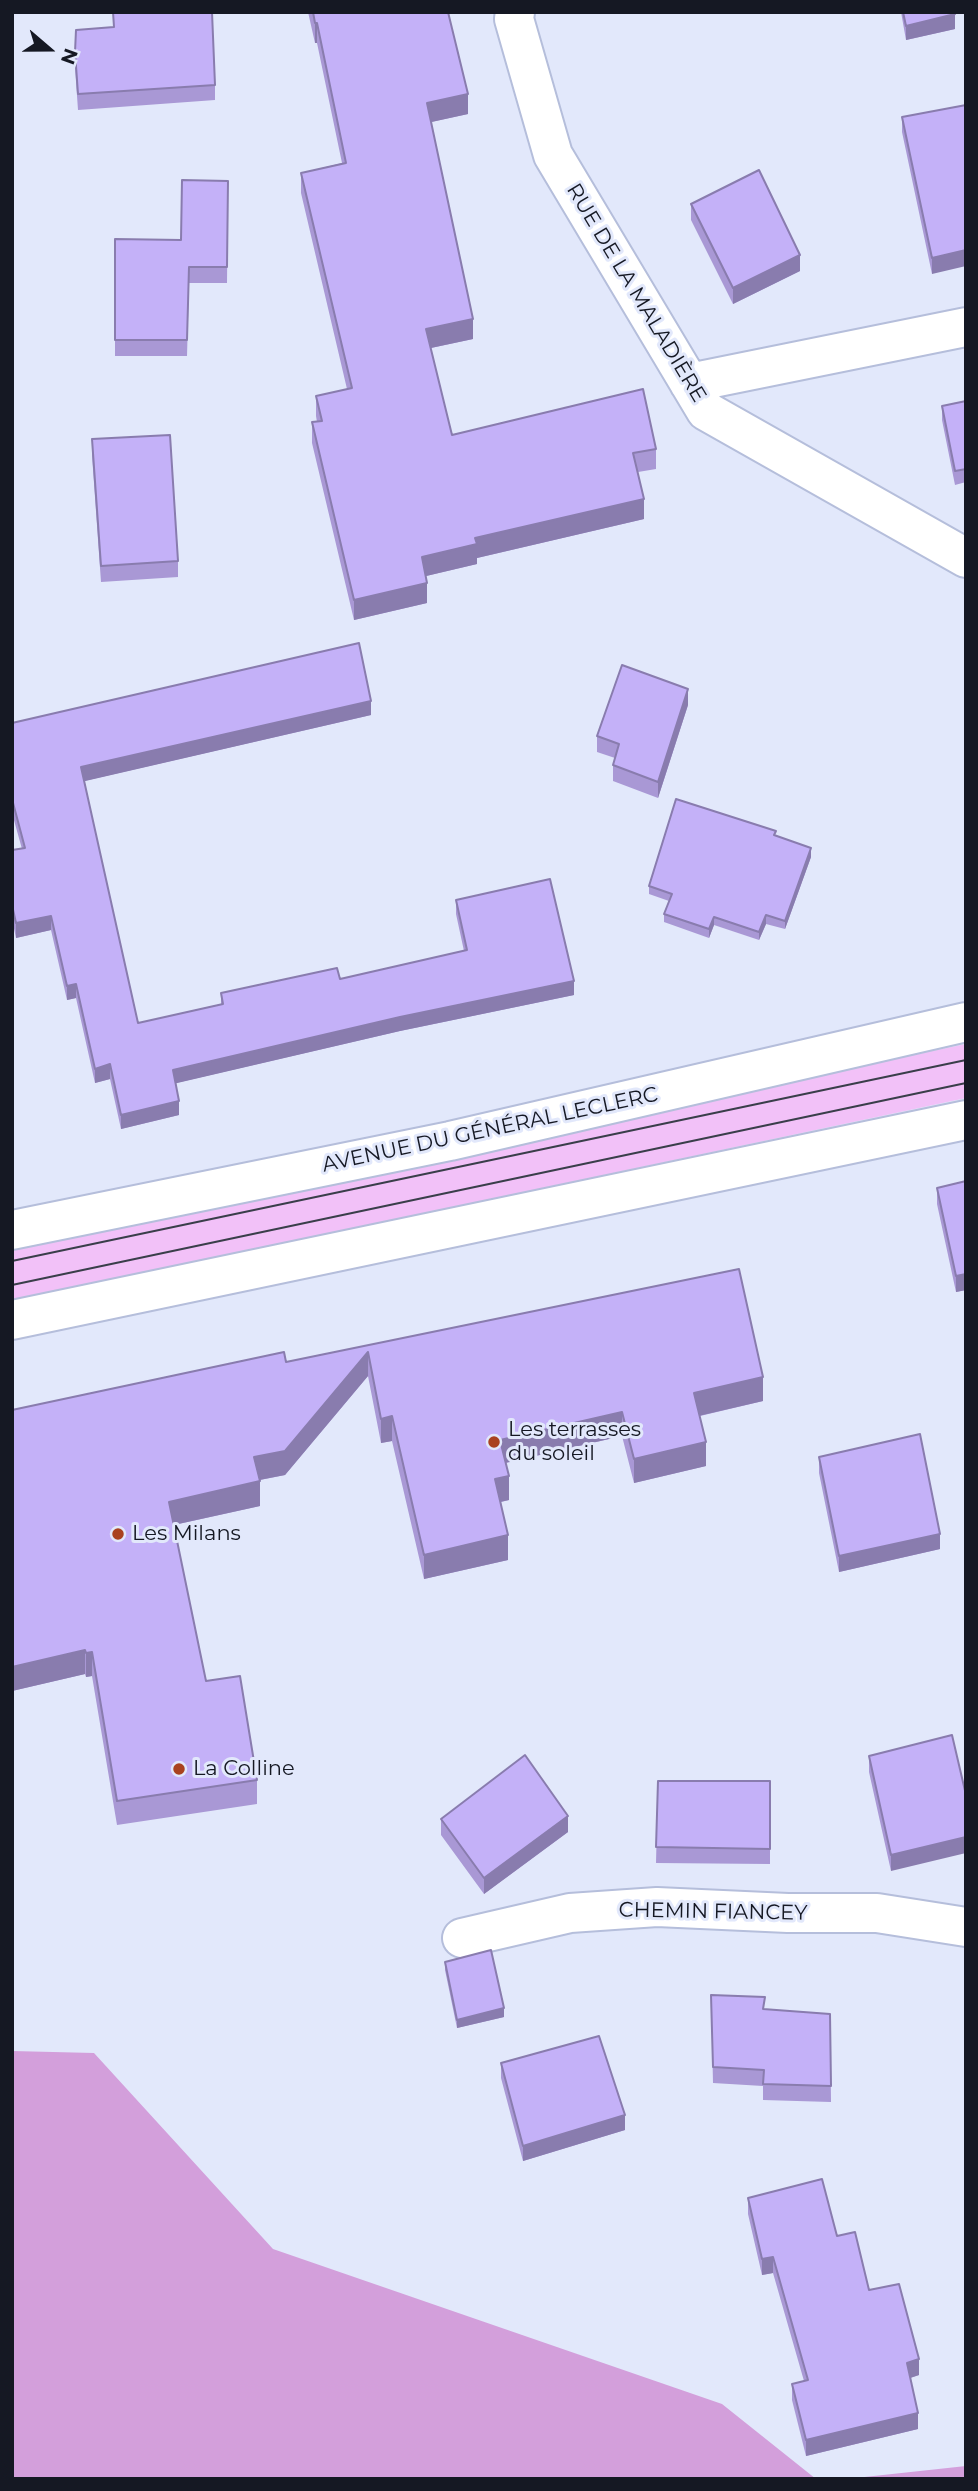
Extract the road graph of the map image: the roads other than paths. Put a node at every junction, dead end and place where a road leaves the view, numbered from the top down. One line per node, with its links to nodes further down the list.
1 (515, 12): 3 (main road, RUE DE LA MALADIÈRE)
2 (966, 327): 3 (main road)
3 (690, 383): 4 (main road, RUE DE LA MALADIÈRE)
4 (966, 558)
5 (966, 1022): 7 (main road, AVENUE DU GÉNÉRAL LECLERC)
6 (966, 1119): 8 (main road)
7 (12, 1230)
8 (12, 1320)
9 (966, 1927): 10 (main road, CHEMIN FIANCEY)
10 (462, 1938)

